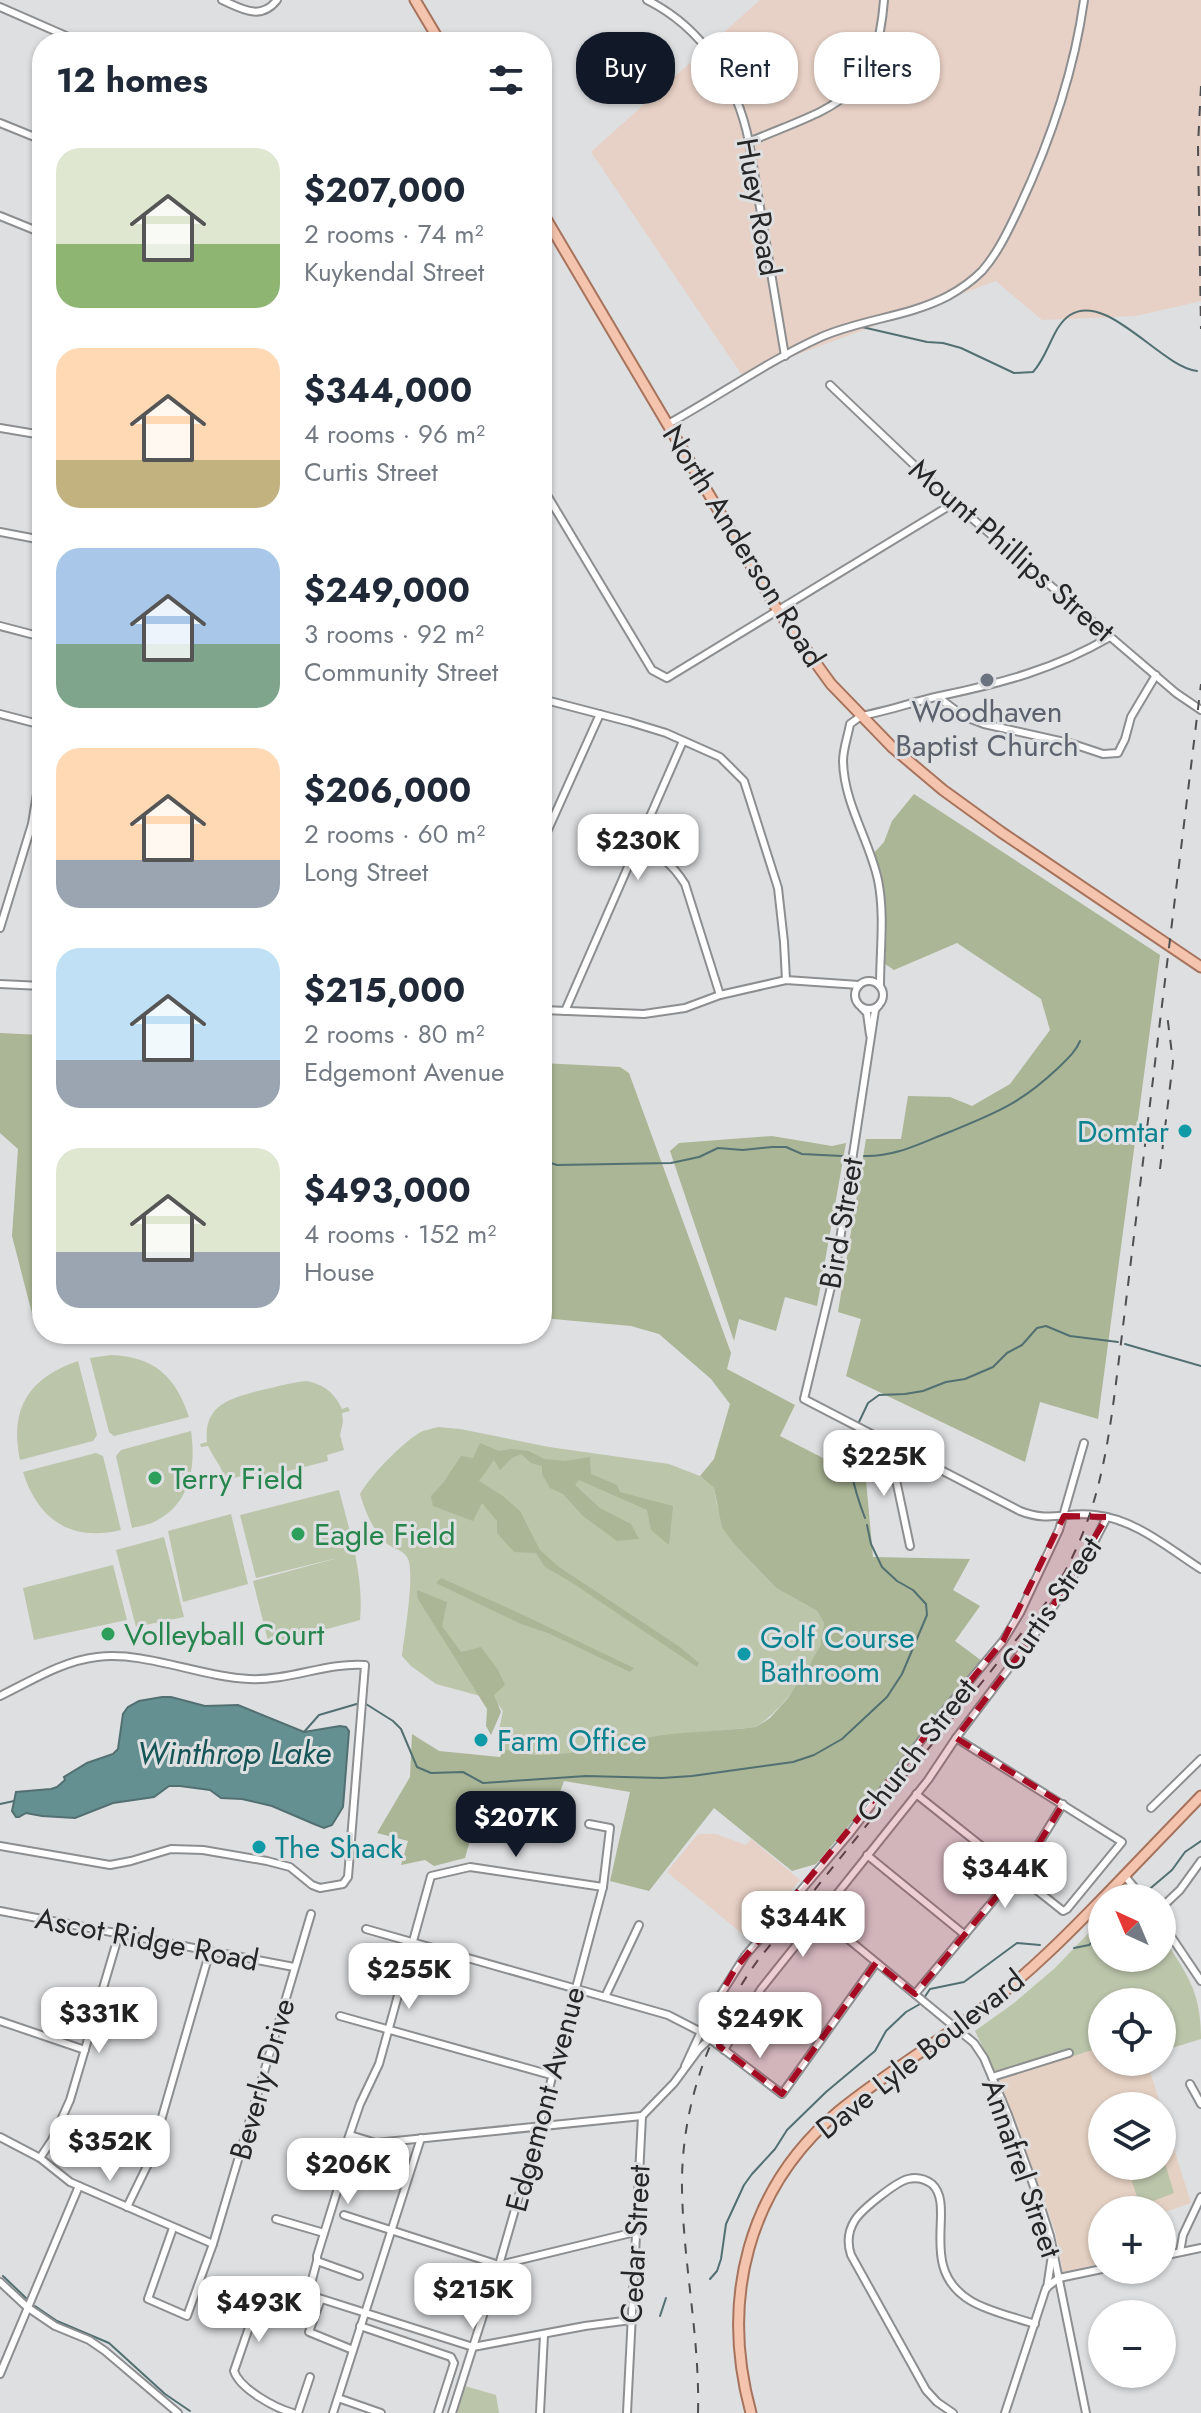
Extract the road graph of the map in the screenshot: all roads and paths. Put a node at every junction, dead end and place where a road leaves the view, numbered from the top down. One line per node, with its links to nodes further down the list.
1 (222, 0): 2 (street)
2 (277, 0)
3 (415, 0): 9 (main road)
4 (647, 0): 12 (street, Huey Road)
5 (884, 0): 12 (street)
6 (1084, 0): 16 (street)
7 (1, 3): 8 (street)
8 (60, 32)
9 (434, 32)
10 (0, 123): 11 (street)
11 (32, 136)
12 (749, 142): 16 (street, Huey Road)
13 (0, 216): 14 (street)
14 (32, 229)
15 (552, 229): 18 (main road, North Anderson Road)
16 (785, 356): 18 (street)
17 (830, 385): 21 (street, Mount Phillips Street)
18 (668, 424): 25 (main road, North Anderson Road)
19 (0, 428): 20 (street)
20 (32, 433)
21 (954, 503): 25 (street); 28 (street, Mount Phillips Street)
22 (552, 507): 25 (street)
23 (0, 532): 24 (street)
24 (32, 538)
25 (778, 611): 35 (main road, North Anderson Road)
26 (0, 626): 27 (street)
27 (32, 634)
28 (1110, 637): 29 (street, Mount Phillips Street); 30 (street)
29 (1156, 675): 30 (street); 32 (street, Mount Phillips Street)
30 (938, 697): 35 (street)
31 (552, 702): 34 (street)
32 (1200, 710)
33 (0, 714): 36 (street)
34 (600, 714): 37 (street); 38 (street)
35 (861, 716): 42 (main road, North Anderson Road); 43 (street, Bird Street)
36 (32, 722)
37 (683, 741): 40 (street); 44 (street)
38 (552, 818)
39 (32, 824): 41 (street)
40 (638, 845): 51 (street); 56 (street)
41 (0, 928)
42 (1201, 967)
43 (880, 972): 45 (street); 50 (street, Bird Street)
44 (786, 980): 47 (street); 51 (street)
45 (872, 981): 48 (street); 50 (street)
46 (0, 984): 49 (street)
47 (844, 984): 48 (street); 52 (street, Bird Street)
48 (859, 985): 52 (street)
49 (32, 986)
50 (880, 986): 53 (street, Bird Street)
51 (720, 995): 56 (street)
52 (855, 995): 54 (street, Bird Street)
53 (879, 1005): 54 (street); 57 (street, Bird Street)
54 (861, 1006): 57 (street, Bird Street)
55 (552, 1010): 56 (street)
56 (565, 1011)
57 (871, 1046): 58 (street, Bird Street)
58 (888, 1442): 60 (street); 62 (street)
59 (1084, 1443): 60 (street, Church Street)
60 (1064, 1516): 61 (street); 102 (street, Church Street)
61 (1107, 1517): 63 (street); 65 (street, Curtis Street)
62 (910, 1546)
63 (1200, 1565)
64 (0, 1696): 72 (street)
65 (956, 1738): 67 (street, Curtis Street); 69 (street)
66 (1201, 1759): 70 (street)
67 (916, 1794): 73 (street, Curtis Street); 76 (street)
68 (1201, 1796): 77 (main road, Dave Lyle Boulevard)
69 (1063, 1804): 76 (street); 76 (street)
70 (1151, 1808)
71 (589, 1824): 81 (street, Edgemont Avenue)
72 (0, 1846)
73 (867, 1855): 86 (street, Curtis Street); 90 (street)
74 (1201, 1861): 75 (street)
75 (1195, 1869): 78 (street); 82 (street)
76 (1015, 1874): 90 (street)
77 (1124, 1875): 79 (main road, Dave Lyle Boulevard); 80 (street)
78 (1201, 1877)
79 (1115, 1884)
80 (1132, 1884)
81 (603, 1887): 91 (street); 97 (street, Edgemont Avenue)
82 (1176, 1894)
83 (0, 1911): 89 (street, Ascot Ridge Road)
84 (1088, 1912): 104 (main road, Dave Lyle Boulevard)
85 (311, 1914): 95 (street, Beverly Drive)
86 (819, 1915): 94 (street, Annafrel Street); 98 (street, Curtis Street)
87 (639, 1925): 99 (street)
88 (366, 1929): 91 (street)
89 (119, 1934): 93 (street, Ascot Ridge Road); 110 (street)
90 (965, 1935): 100 (street)
91 (413, 1942): 97 (street); 105 (street)
92 (1176, 1944): 96 (street)
93 (210, 1951): 95 (street, Ascot Ridge Road); 128 (street)
94 (876, 1963): 100 (street, Annafrel Street); 111 (street)
95 (294, 1967): 135 (street, Beverly Drive)
96 (1201, 1981)
97 (575, 1989): 99 (street); 114 (street, Edgemont Avenue)
98 (758, 1993): 106 (street, Curtis Street); 111 (street, Curtis Street)
99 (605, 1997): 107 (street)
100 (920, 1998): 104 (street, Annafrel Street)
101 (340, 2016): 105 (street)
102 (706, 2020): 106 (street); 107 (street, Church Street)
103 (0, 2021): 110 (street)
104 (956, 2027): 115 (street, Annafrel Street); 168 (main road, Dave Lyle Boulevard)
105 (388, 2029): 114 (street); 121 (street)
106 (720, 2029): 107 (street); 108 (street, Curtis Street)
107 (701, 2032): 108 (street); 109 (street); 113 (street)
108 (710, 2038): 109 (street, Curtis Street); 111 (street)
109 (699, 2049): 113 (street, Curtis Street)
110 (85, 2050): 124 (street)
111 (724, 2050)
112 (1069, 2053): 115 (street)
113 (685, 2066): 118 (street, Curtis Street)
114 (551, 2075): 119 (street, Edgemont Avenue)
115 (992, 2077): 137 (street, Annafrel Street)
116 (1190, 2084): 117 (street)
117 (1201, 2104)
118 (642, 2116): 119 (street); 133 (street, Cedar Street)
119 (539, 2126): 121 (street); 141 (street, Edgemont Avenue)
120 (0, 2137): 124 (street)
121 (421, 2138): 132 (street)
122 (347, 2150): 125 (street)
123 (296, 2157): 125 (street)
124 (40, 2158): 126 (street)
125 (343, 2172): 134 (street)
126 (79, 2186): 128 (street); 149 (street)
127 (1201, 2197): 138 (street)
128 (127, 2207): 131 (street)
129 (344, 2215): 132 (street)
130 (276, 2219): 134 (street)
131 (173, 2228): 135 (street); 135 (street, Beverly Drive)
132 (392, 2231): 141 (street); 150 (street)
133 (635, 2232): 141 (street); 151 (street, Cedar Street)
134 (324, 2233): 140 (street)
135 (213, 2244)
136 (1201, 2248): 138 (street)
137 (1053, 2252): 144 (street, Annafrel Street); 146 (street)
138 (1180, 2252): 139 (street)
139 (1176, 2253)
140 (317, 2261): 143 (street); 147 (street)
141 (499, 2265): 155 (street, Edgemont Avenue)
142 (1088, 2272): 144 (street)
143 (359, 2276)
144 (1059, 2278): 146 (street); 171 (street, Annafrel Street)
145 (0, 2282): 149 (street)
146 (1046, 2288): 152 (street)
147 (308, 2295): 148 (street); 161 (street)
148 (319, 2299): 150 (street); 156 (street)
149 (27, 2307): 157 (street); 160 (street)
150 (365, 2313): 153 (street); 155 (street)
151 (631, 2320): 154 (street); 167 (street, Cedar Street)
152 (1035, 2324): 169 (street); 170 (street)
153 (360, 2326): 156 (street); 164 (street)
154 (544, 2335): 155 (street); 166 (street)
155 (473, 2347): 165 (street, Edgemont Avenue)
156 (353, 2350): 159 (street)
157 (0, 2374)
158 (310, 2377): 161 (street)
159 (338, 2398): 162 (street); 163 (street)
160 (178, 2413)
161 (296, 2413)
162 (333, 2413)
163 (381, 2413)
164 (438, 2413)
165 (452, 2413)
166 (540, 2413)
167 (627, 2413)
168 (751, 2413)
169 (953, 2413)
170 (1005, 2413)
171 (1086, 2413)

